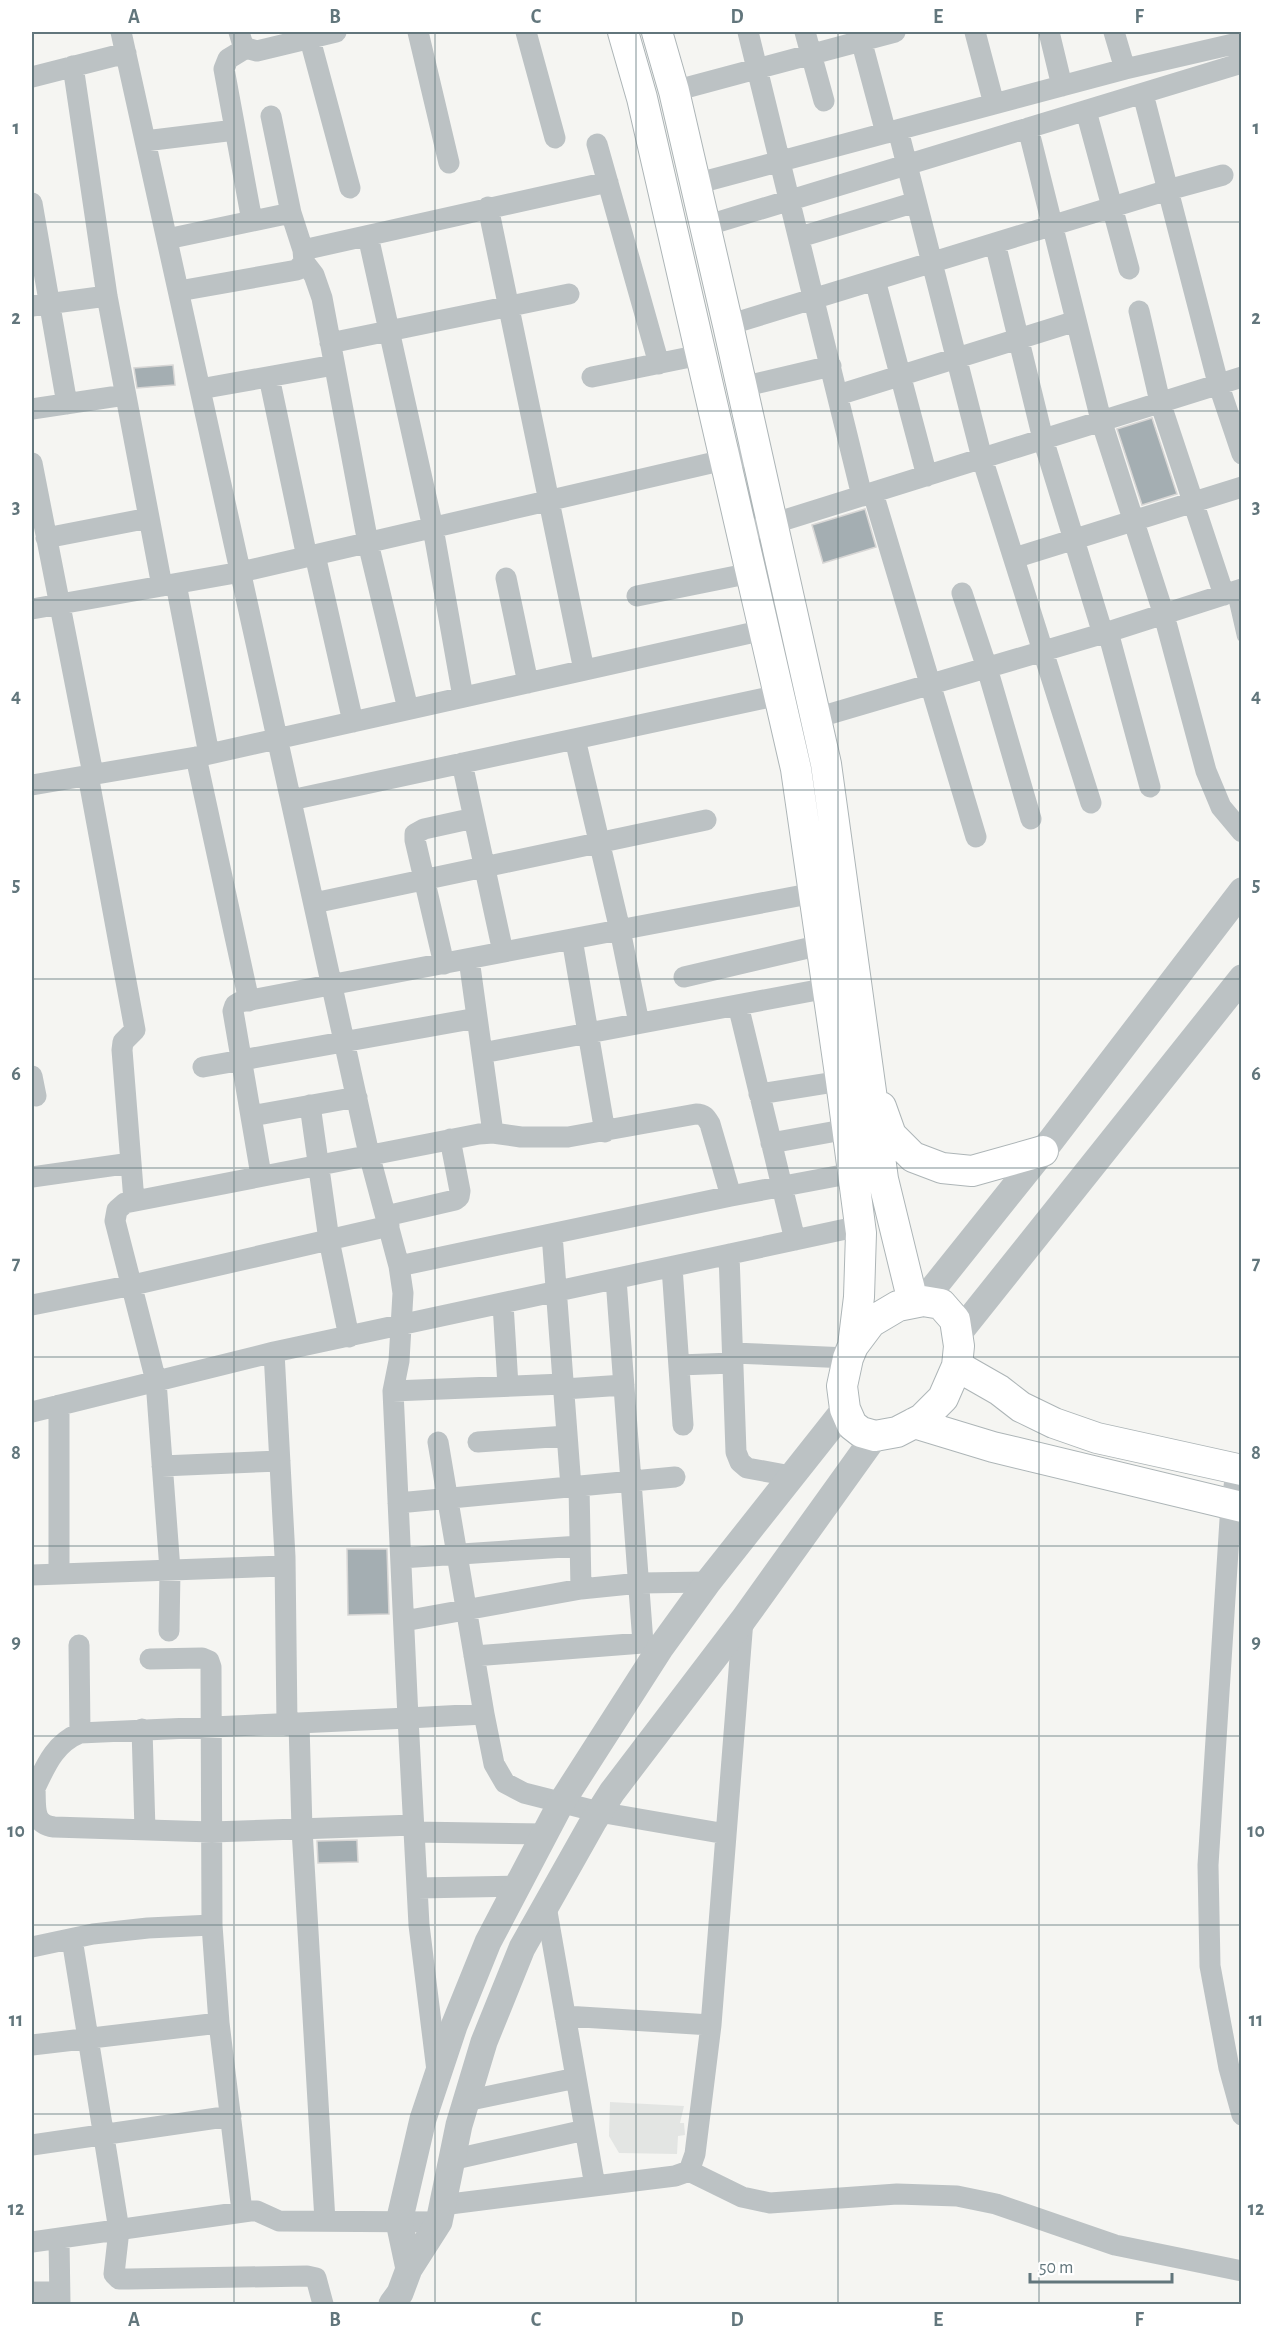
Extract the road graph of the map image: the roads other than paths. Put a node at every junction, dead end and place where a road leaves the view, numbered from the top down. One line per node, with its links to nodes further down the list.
1 (336, 32): 12 (street)
2 (418, 32): 38 (street)
3 (526, 32): 34 (street)
4 (623, 32): 74 (main road)
5 (657, 32): 25 (main road)
6 (748, 32): 21 (street)
7 (805, 32): 18 (street)
8 (895, 32): 13 (street)
9 (975, 32): 28 (street)
10 (1049, 32): 24 (street)
11 (1114, 32): 22 (street)
12 (309, 35): 16 (street); 43 (street)
13 (861, 36): 18 (street); 33 (street)
14 (126, 38): 20 (street); 35 (street)
15 (1217, 39): 17 (street); 22 (street)
16 (243, 40): 32 (street)
17 (1242, 42)
18 (811, 54): 21 (street); 27 (street)
19 (1242, 63): 26 (street)
20 (73, 66): 23 (street); 64 (street)
21 (758, 69): 25 (street); 37 (street)
22 (1125, 69): 24 (street)
23 (32, 77)
24 (1062, 86): 28 (street)
25 (674, 92): 42 (main road)
26 (1143, 94): 29 (street); 44 (street)
27 (824, 101)
28 (994, 104): 33 (street)
29 (1086, 111): 31 (street); 49 (street)
30 (271, 116): 50 (street)
31 (1028, 128): 39 (street); 52 (street)
32 (235, 130): 35 (street); 51 (street)
33 (892, 131): 37 (street); 39 (street)
34 (555, 138)
35 (145, 141): 56 (street)
36 (597, 144): 41 (street)
37 (781, 161): 42 (street); 45 (street)
38 (449, 163)
39 (907, 165): 45 (street); 46 (street)
40 (1223, 175): 44 (street)
41 (608, 182): 48 (street); 76 (street)
42 (695, 184): 53 (main road)
43 (350, 188)
44 (1168, 190): 49 (street); 83 (street)
45 (791, 200): 53 (street); 55 (street)
46 (916, 202): 55 (street); 59 (street)
47 (32, 203): 66 (street)
48 (488, 207): 54 (street); 67 (street)
49 (1112, 207): 52 (street); 60 (street)
50 (291, 213): 51 (street); 58 (street)
51 (252, 220): 56 (street)
52 (1052, 225): 57 (street); 69 (street)
53 (705, 226): 70 (main road)
54 (368, 236): 58 (street); 71 (street)
55 (800, 237): 65 (street)
56 (167, 238): 62 (street)
57 (995, 243): 59 (street); 72 (street)
58 (304, 256): 62 (street); 73 (street)
59 (932, 262): 61 (street); 75 (street)
60 (1129, 269)
61 (875, 280): 65 (street); 79 (street)
62 (179, 291): 85 (street)
63 (569, 294): 67 (street)
64 (108, 296): 66 (street); 87 (street)
65 (814, 298): 70 (street); 78 (street)
66 (40, 305): 89 (street)
67 (509, 307): 71 (street); 101 (street)
68 (1139, 311): 88 (street)
69 (1076, 321): 72 (street); 91 (street)
70 (728, 325): 84 (main road)
71 (388, 332): 73 (street); 106 (street)
72 (1017, 339): 75 (street); 92 (street)
73 (330, 343): 77 (street)
74 (700, 355): 76 (street); 96 (main road)
75 (956, 358): 79 (street); 95 (street)
76 (659, 364): 81 (street)
77 (334, 365): 80 (street); 110 (street)
78 (831, 366): 84 (street); 86 (street)
79 (900, 375): 86 (street); 98 (street)
80 (269, 377): 85 (street); 111 (street)
81 (592, 377)
82 (1242, 377): 83 (street)
83 (1218, 383): 88 (street); 94 (street)
84 (742, 387): 93 (main road)
85 (200, 388): 113 (street)
86 (837, 394): 100 (street)
87 (125, 396): 89 (street); 103 (street)
88 (1160, 402): 91 (street); 102 (street)
89 (67, 404): 90 (street)
90 (32, 410)
91 (1101, 420): 92 (street); 104 (street)
92 (1043, 438): 95 (street); 109 (street)
93 (758, 454): 96 (street); 105 (main road)
94 (1242, 454)
95 (982, 458): 98 (street); 112 (street)
96 (724, 460): 101 (street); 107 (main road)
97 (32, 463): 108 (street)
98 (927, 476): 100 (street)
99 (1242, 487): 102 (street)
100 (867, 495): 105 (street); 130 (street)
101 (550, 501): 106 (street); 128 (street)
102 (1192, 503): 104 (street); 118 (street)
103 (149, 518): 108 (street); 116 (street)
104 (1134, 521): 109 (street); 122 (street)
105 (773, 525): 107 (street); 134 (main road)
106 (433, 528): 110 (street); 132 (street)
107 (741, 533): 114 (main road)
108 (46, 538): 120 (street)
109 (1074, 540): 112 (street); 124 (street)
110 (368, 543): 111 (street); 133 (street)
111 (311, 556): 113 (street); 135 (street)
112 (1014, 558): 126 (street)
113 (241, 572): 116 (street); 136 (street)
114 (751, 573): 119 (street); 123 (main road)
115 (506, 578): 129 (street)
116 (169, 585): 120 (street); 138 (street)
117 (962, 593): 127 (street)
118 (1232, 593): 122 (street); 125 (lane)
119 (637, 596)
120 (59, 605): 121 (street); 140 (street)
121 (32, 609)
122 (1164, 615): 124 (street); 148 (street)
123 (764, 630): 128 (street); 131 (main road)
124 (1105, 633): 126 (street); 142 (street)
125 (1242, 637)
126 (1043, 652): 127 (street); 144 (street)
127 (987, 668): 130 (street); 146 (street)
128 (584, 670): 129 (street)
129 (528, 683): 132 (street)
130 (930, 684): 134 (street); 149 (street)
131 (779, 695): 137 (street); 154 (main road)
132 (463, 697): 133 (street)
133 (408, 709): 135 (street)
134 (816, 718): 175 (main road)
135 (353, 722): 136 (street)
136 (278, 739): 138 (street); 143 (street)
137 (575, 739): 139 (street); 150 (street)
138 (202, 755): 140 (street); 166 (street)
139 (462, 763): 143 (street); 145 (street)
140 (91, 774): 141 (street); 188 (street)
141 (32, 784)
142 (1150, 787)
143 (291, 800): 155 (street)
144 (1091, 803)
145 (474, 818): 151 (street); 152 (street)
146 (1031, 819)
147 (706, 820): 150 (street)
148 (1242, 832)
149 (976, 837)
150 (599, 843): 151 (street); 156 (street)
151 (484, 867): 152 (street); 159 (street)
152 (424, 880): 155 (street); 161 (street)
153 (1242, 891): 186 (street)
154 (814, 893): 156 (street); 158 (main road)
155 (314, 903): 164 (street)
156 (620, 930): 157 (street); 169 (street)
157 (572, 939): 159 (street); 170 (street)
158 (822, 945): 162 (street); 165 (main road)
159 (503, 952): 160 (street)
160 (469, 959): 161 (street); 168 (street)
161 (444, 964): 164 (street)
162 (684, 977)
163 (1242, 978): 211 (street)
164 (332, 985): 166 (street); 171 (street)
165 (828, 988): 167 (street); 176 (main road)
166 (249, 1001): 173 (street)
167 (738, 1005): 169 (street); 177 (street)
168 (477, 1018): 171 (street); 172 (street)
169 (639, 1023): 170 (street)
170 (589, 1033): 172 (street); 182 (street)
171 (345, 1043): 173 (street); 178 (street)
172 (482, 1053): 183 (street)
173 (242, 1060): 174 (street); 180 (street)
174 (203, 1067)
175 (868, 1067): 186 (main road); 207 (main road)
176 (841, 1081): 177 (street); 181 (main road)
177 (759, 1094): 185 (street)
178 (357, 1097): 179 (street); 187 (street)
179 (310, 1105): 180 (street); 189 (street)
180 (251, 1116): 191 (street)
181 (848, 1129): 185 (street); 190 (main road)
182 (605, 1132): 183 (street); 194 (street)
183 (493, 1133): 184 (street)
184 (450, 1139): 187 (street); 196 (street)
185 (771, 1143): 193 (street)
186 (1043, 1151): 207 (street)
187 (369, 1154): 189 (street); 196 (street)
188 (131, 1163): 192 (street); 195 (street)
189 (319, 1164): 191 (street); 199 (street)
190 (853, 1173): 193 (street); 197 (main road)
191 (261, 1175): 195 (street)
192 (32, 1177)
193 (782, 1186): 194 (street); 200 (street)
194 (731, 1196): 198 (street)
195 (134, 1201): 205 (street)
196 (387, 1221): 199 (street); 202 (street)
197 (860, 1226): 200 (street); 214 (main road)
198 (552, 1234): 202 (street); 206 (street)
199 (329, 1240): 205 (street); 212 (street)
200 (795, 1240): 201 (street)
201 (729, 1254): 203 (street); 215 (street)
202 (399, 1266): 210 (street)
203 (672, 1267): 204 (street); 216 (street)
204 (616, 1279): 206 (street); 219 (street)
205 (133, 1285): 209 (street); 218 (street)
206 (556, 1292): 208 (street); 221 (street)
207 (918, 1301): 211 (main road); 214 (main road)
208 (503, 1304): 210 (street); 220 (street)
209 (32, 1305)
210 (401, 1326): 212 (street); 222 (street)
211 (958, 1334): 217 (main road)
212 (349, 1337): 213 (street)
213 (274, 1352): 218 (street); 232 (street)
214 (850, 1352): 215 (street); 224 (main road)
215 (733, 1358): 216 (street); 235 (street)
216 (679, 1365): 227 (street)
217 (957, 1366): 226 (main road); 234 (main road)
218 (156, 1381): 223 (street); 233 (street)
219 (624, 1385): 221 (street); 237 (street)
220 (507, 1386): 221 (street); 222 (street)
221 (563, 1386): 228 (street)
222 (393, 1391): 240 (street)
223 (58, 1405): 225 (street); 247 (street)
224 (845, 1409): 229 (main road); 235 (street)
225 (32, 1412)
226 (914, 1423): 229 (main road); 241 (main road)
227 (683, 1425)
228 (567, 1436): 231 (street); 238 (street)
229 (875, 1436): 253 (street)
230 (438, 1442): 239 (street)
231 (478, 1442)
232 (280, 1461): 233 (street); 245 (street)
233 (162, 1466): 246 (street)
234 (1239, 1470): 241 (street)
235 (791, 1476): 249 (street)
236 (675, 1477): 237 (street)
237 (632, 1481): 238 (street); 250 (street)
238 (575, 1487): 239 (street); 242 (street)
239 (448, 1498): 240 (street); 243 (street)
240 (398, 1503): 244 (street)
241 (1236, 1506): 291 (street)
242 (580, 1546): 243 (street); 251 (street)
243 (458, 1554): 244 (street); 252 (street)
244 (401, 1558): 254 (street)
245 (285, 1566): 246 (street); 262 (street)
246 (170, 1570): 247 (street); 255 (street)
247 (58, 1574): 248 (street)
248 (32, 1575)
249 (708, 1582): 250 (street); 257 (street)
250 (640, 1584): 251 (street); 257 (street)
251 (580, 1590): 252 (street)
252 (467, 1610): 254 (street); 258 (street)
253 (743, 1620): 268 (street); 274 (street)
254 (404, 1621): 261 (street)
255 (169, 1631)
256 (79, 1645): 265 (street)
257 (652, 1645): 258 (street); 267 (street)
258 (474, 1656): 260 (street)
259 (150, 1659): 263 (street)
260 (484, 1714): 261 (street); 267 (street)
261 (408, 1718): 262 (street); 269 (street)
262 (293, 1724): 263 (street); 270 (street)
263 (211, 1727): 264 (street); 272 (street)
264 (142, 1729): 265 (street); 271 (street)
265 (80, 1733): 266 (street)
266 (33, 1790): 271 (street)
267 (561, 1803): 268 (street); 273 (street)
268 (599, 1812): 274 (street); 277 (street)
269 (414, 1828): 270 (street); 273 (street); 276 (street)
270 (302, 1829): 272 (street); 301 (street)
271 (145, 1830): 272 (street)
272 (212, 1832): 278 (street)
273 (545, 1834): 275 (street)
274 (726, 1834): 285 (street)
275 (517, 1886): 276 (street); 279 (street)
276 (418, 1888): 288 (street)
277 (546, 1906): 282 (street); 283 (street)
278 (212, 1926): 280 (street); 284 (street)
279 (492, 1934): 282 (street); 288 (street)
280 (72, 1939): 281 (street); 286 (street)
281 (32, 1947)
282 (522, 1948): 290 (street)
283 (565, 2016): 285 (street); 289 (street)
284 (219, 2023): 286 (street); 292 (street)
285 (711, 2025): 297 (street)
286 (89, 2038): 287 (street); 294 (street)
287 (32, 2045)
288 (438, 2077): 302 (street)
289 (576, 2078): 290 (street); 293 (street)
290 (466, 2101): 296 (street)
291 (1242, 2115)
292 (231, 2116): 294 (street); 299 (street)
293 (585, 2130): 296 (street); 298 (street)
294 (104, 2134): 295 (street); 303 (street)
295 (32, 2145)
296 (451, 2160): 300 (street)
297 (689, 2171): 298 (street); 306 (street)
298 (595, 2186): 300 (street)
299 (242, 2211): 301 (street); 303 (street)
300 (440, 2213): 302 (street); 308 (street)
301 (325, 2221): 302 (street)
302 (399, 2222): 308 (street)
303 (119, 2229): 304 (street); 310 (street)
304 (58, 2238): 305 (street); 309 (street)
305 (32, 2242)
306 (1242, 2271)
307 (32, 2292): 309 (street)
308 (400, 2293)
309 (59, 2298)
310 (323, 2304)

